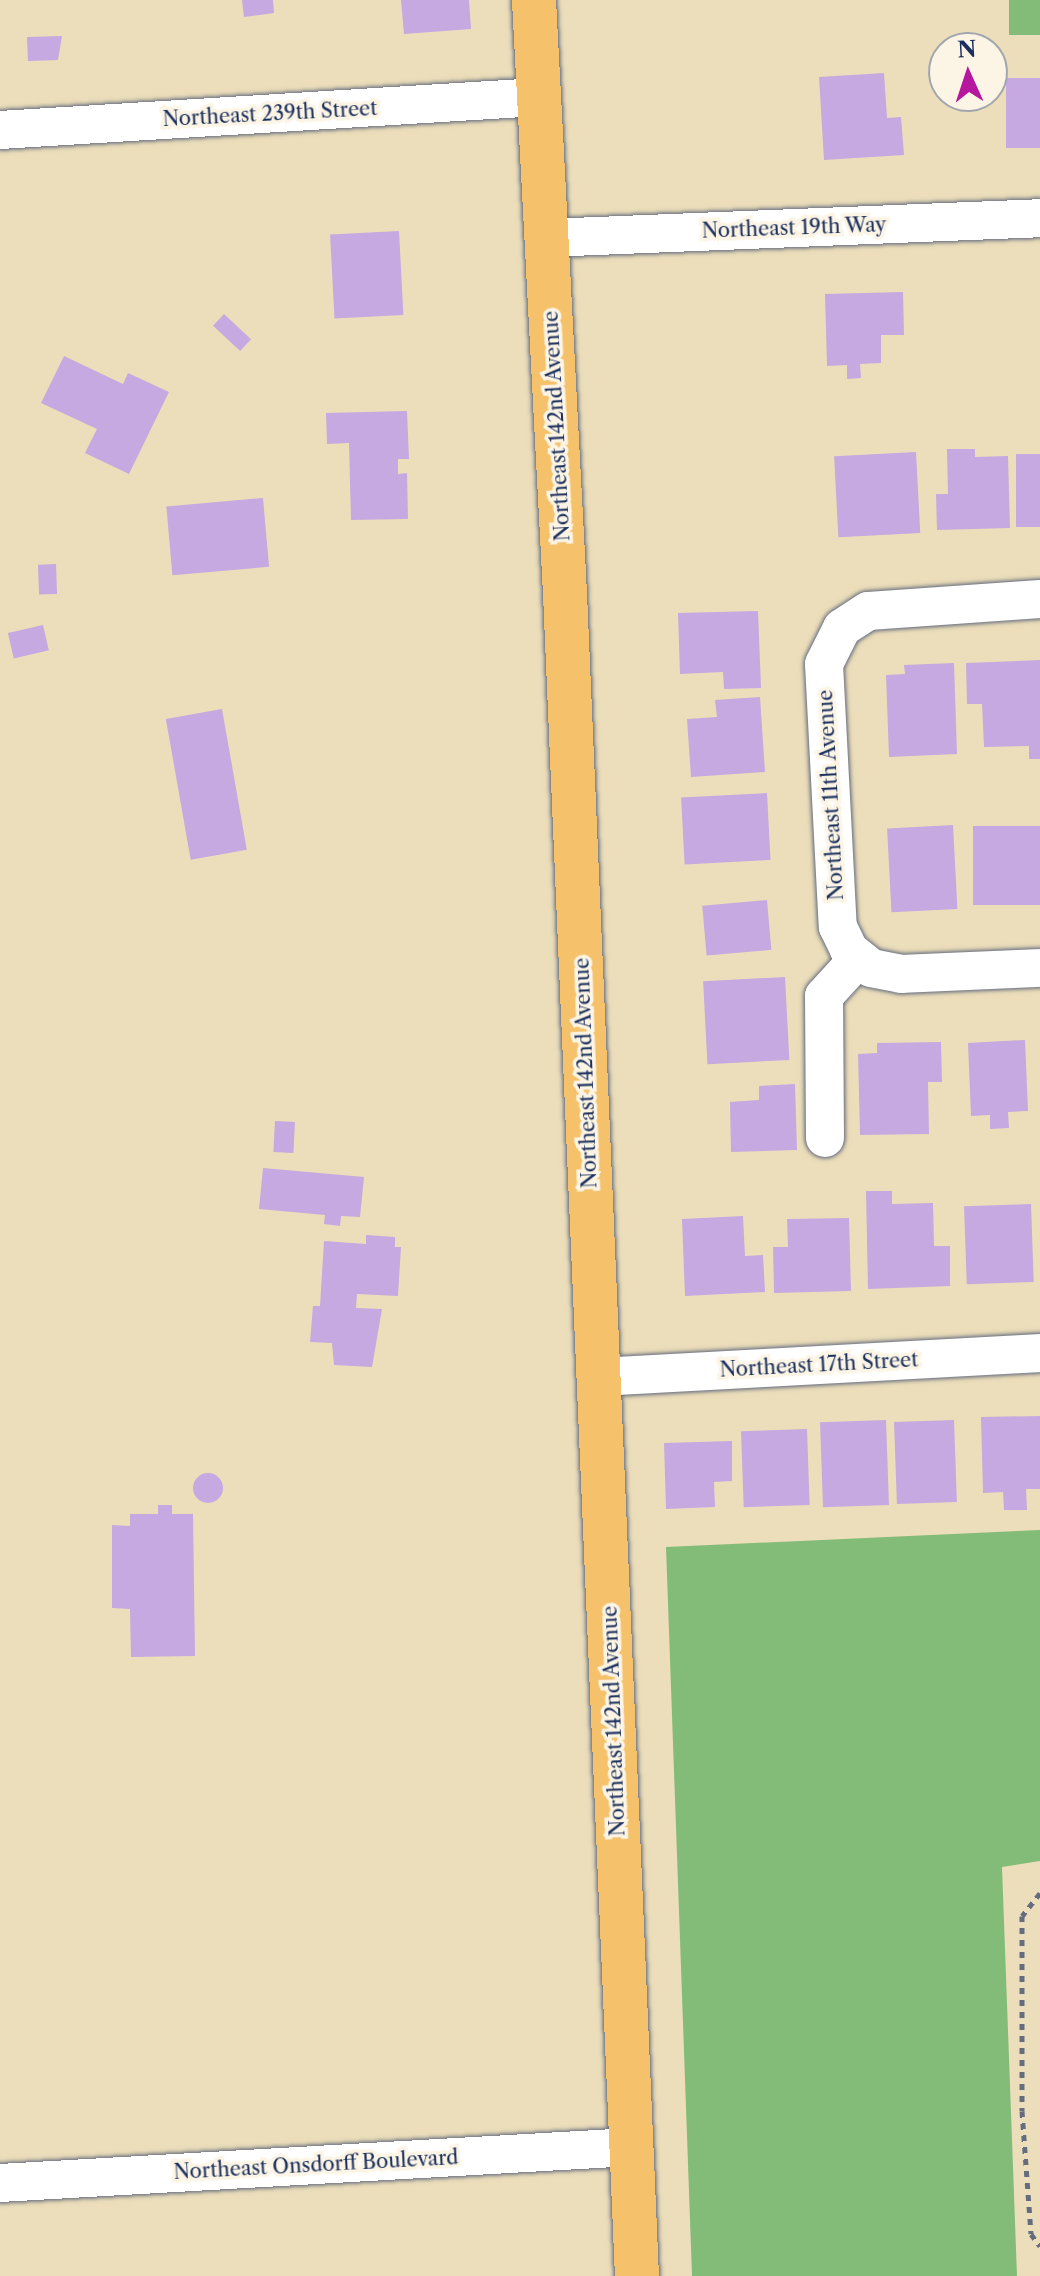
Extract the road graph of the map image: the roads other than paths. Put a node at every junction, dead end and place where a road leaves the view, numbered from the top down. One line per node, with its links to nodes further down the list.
1 (534, 0): 2 (main road, Northeast 142nd Avenue)
2 (540, 97): 3 (street, Northeast 239th Street); 5 (main road, Northeast 142nd Avenue)
3 (0, 130)
4 (1040, 218): 5 (street, Northeast 19th Way)
5 (547, 238): 11 (main road, Northeast 142nd Avenue)
6 (1040, 599): 7 (street, Northeast 11th Avenue)
7 (858, 959): 8 (street); 9 (street)
8 (1040, 968)
9 (825, 1138)
10 (1040, 1353): 11 (street, Northeast 17th Street)
11 (599, 1377): 12 (main road, Northeast 142nd Avenue)
12 (632, 2147): 13 (street, Northeast Onsdorff Boulevard); 14 (main road, Northeast 142nd Avenue)
13 (0, 2183)
14 (637, 2276)

